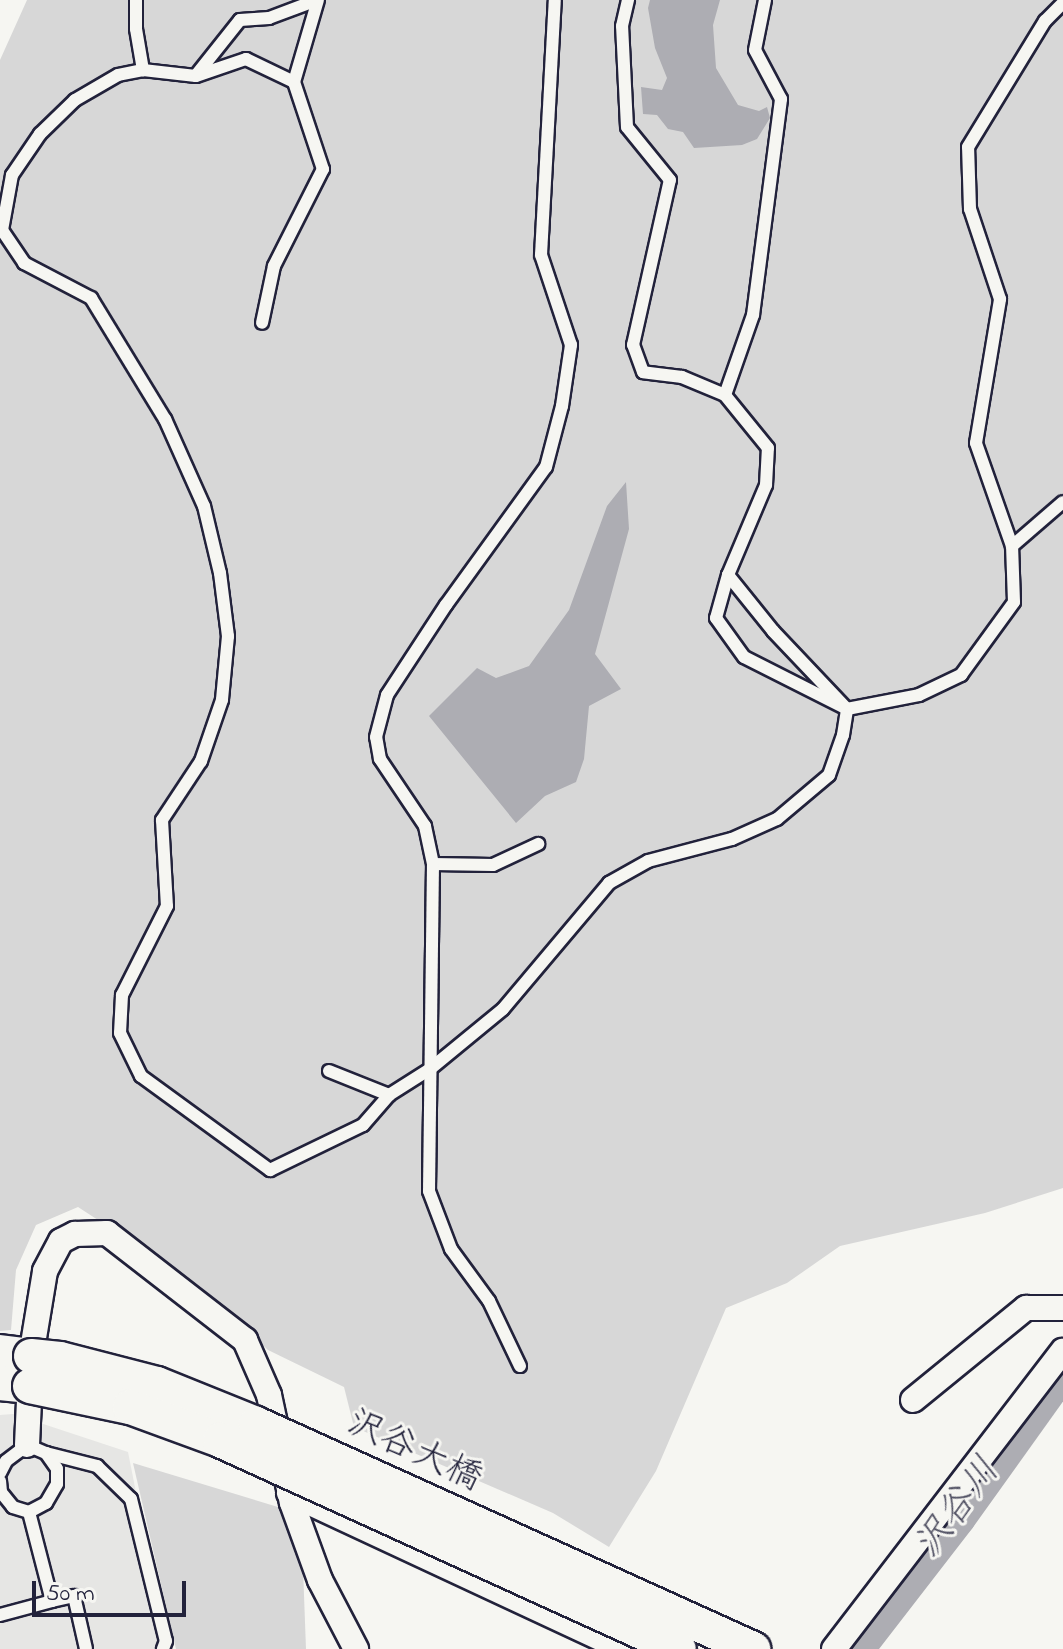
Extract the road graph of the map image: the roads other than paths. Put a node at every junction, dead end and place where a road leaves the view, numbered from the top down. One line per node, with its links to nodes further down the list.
1 (136, 0): 7 (lane)
2 (317, 0): 8 (lane); 9 (lane)
3 (555, 0): 17 (lane)
4 (628, 0): 11 (lane)
5 (765, 0): 11 (lane)
6 (1063, 3): 13 (lane)
7 (143, 70): 8 (lane); 20 (lane)
8 (196, 76): 9 (lane)
9 (294, 82): 10 (lane)
10 (262, 323)
11 (725, 395): 14 (lane)
12 (1063, 502): 13 (lane)
13 (1012, 546): 15 (lane)
14 (728, 575): 15 (lane); 15 (lane)
15 (847, 709): 18 (lane)
16 (538, 844): 17 (lane)
17 (433, 864): 18 (lane)
18 (430, 1069): 20 (lane); 23 (lane)
19 (329, 1071): 20 (lane)
20 (389, 1095)
21 (1063, 1308): 25 (street)
22 (1063, 1351): 40 (street)
23 (520, 1366)
24 (15, 1369): 26 (street); 29 (street); 38 (street, 沢谷大橋, bridge); 39 (street, 沢谷大橋, bridge)
25 (913, 1400)
26 (36, 1449): 27 (lane); 31 (lane); 35 (lane)
27 (0, 1473)
28 (0, 1481): 30 (lane)
29 (289, 1493): 36 (street); 37 (street)
30 (3, 1501): 31 (lane)
31 (29, 1512): 32 (lane)
32 (52, 1601): 33 (lane); 34 (lane)
33 (0, 1615)
34 (86, 1649)
35 (163, 1649)
36 (356, 1649)
37 (624, 1649)
38 (679, 1649)
39 (753, 1649)
40 (834, 1649)

